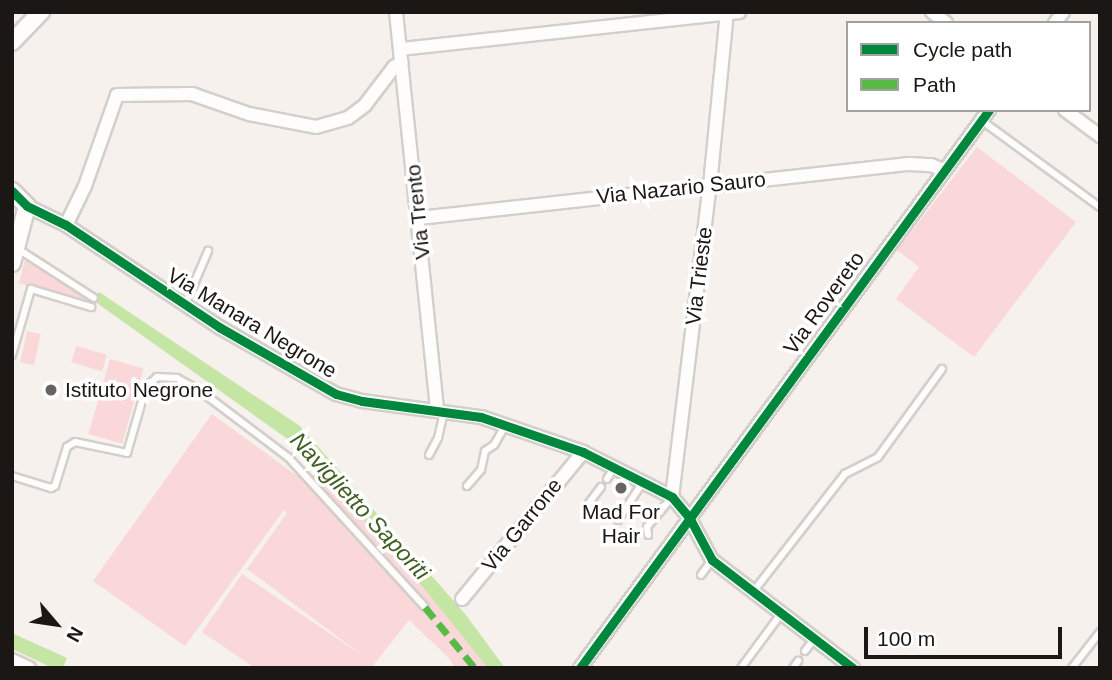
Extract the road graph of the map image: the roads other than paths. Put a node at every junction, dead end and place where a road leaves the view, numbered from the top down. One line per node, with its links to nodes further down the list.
1 (41, 12): 4 (street)
2 (396, 12): 5 (street, Via Trento)
3 (731, 13): 5 (street); 10 (street, Via Trieste)
4 (12, 42)
5 (402, 55): 14 (street, Via Trento); 15 (street)
6 (1068, 112): 8 (street)
7 (985, 115): 9 (street, Via Rovereto); 13 (lane)
8 (1100, 136)
9 (943, 170): 10 (street, Via Nazario Sauro); 35 (street, Via Rovereto)
10 (710, 185): 14 (street, Via Nazario Sauro); 33 (street, Via Trieste)
11 (12, 191): 12 (street)
12 (27, 206): 15 (street, Via Manara Negrone); 17 (street)
13 (1100, 207)
14 (419, 218): 23 (street, Via Trento)
15 (66, 225): 19 (street, Via Manara Negrone)
16 (208, 251): 19 (lane)
17 (14, 256): 18 (lane)
18 (93, 298)
19 (185, 305): 23 (street, Via Manara Negrone)
20 (90, 307): 21 (lane)
21 (12, 355)
22 (942, 369): 40 (lane)
23 (440, 412): 24 (street, Via Manara Negrone); 26 (lane)
24 (505, 426): 25 (street, Via Manara Negrone); 31 (lane)
25 (583, 452): 27 (street, Via Manara Negrone); 41 (street, Via Garrone)
26 (429, 455)
27 (614, 468): 29 (lane); 30 (street, Via Manara Negrone)
28 (12, 476): 42 (lane)
29 (607, 480)
30 (643, 482): 33 (street, Via Manara Negrone); 36 (lane)
31 (467, 486)
32 (601, 487): 34 (lane)
33 (672, 497): 35 (street, Via Manara Negrone); 37 (lane)
34 (589, 503)
35 (689, 517): 38 (street, Via Manara Negrone); 50 (street, Via Rovereto)
36 (618, 520)
37 (648, 535)
38 (712, 560): 39 (lane); 40 (street, Via Manara Negrone)
39 (701, 575)
40 (753, 592): 43 (street, Via Manara Negrone)
41 (462, 599)
42 (425, 607)
43 (781, 614): 45 (street, Via Manara Negrone); 51 (lane)
44 (1100, 632): 54 (lane)
45 (814, 639): 46 (lane); 53 (street, Via Manara Negrone)
46 (805, 652)
47 (12, 660): 49 (street)
48 (798, 661): 52 (lane)
49 (29, 668)
50 (580, 668)
51 (741, 668)
52 (793, 668)
53 (853, 668)
54 (1072, 668)

